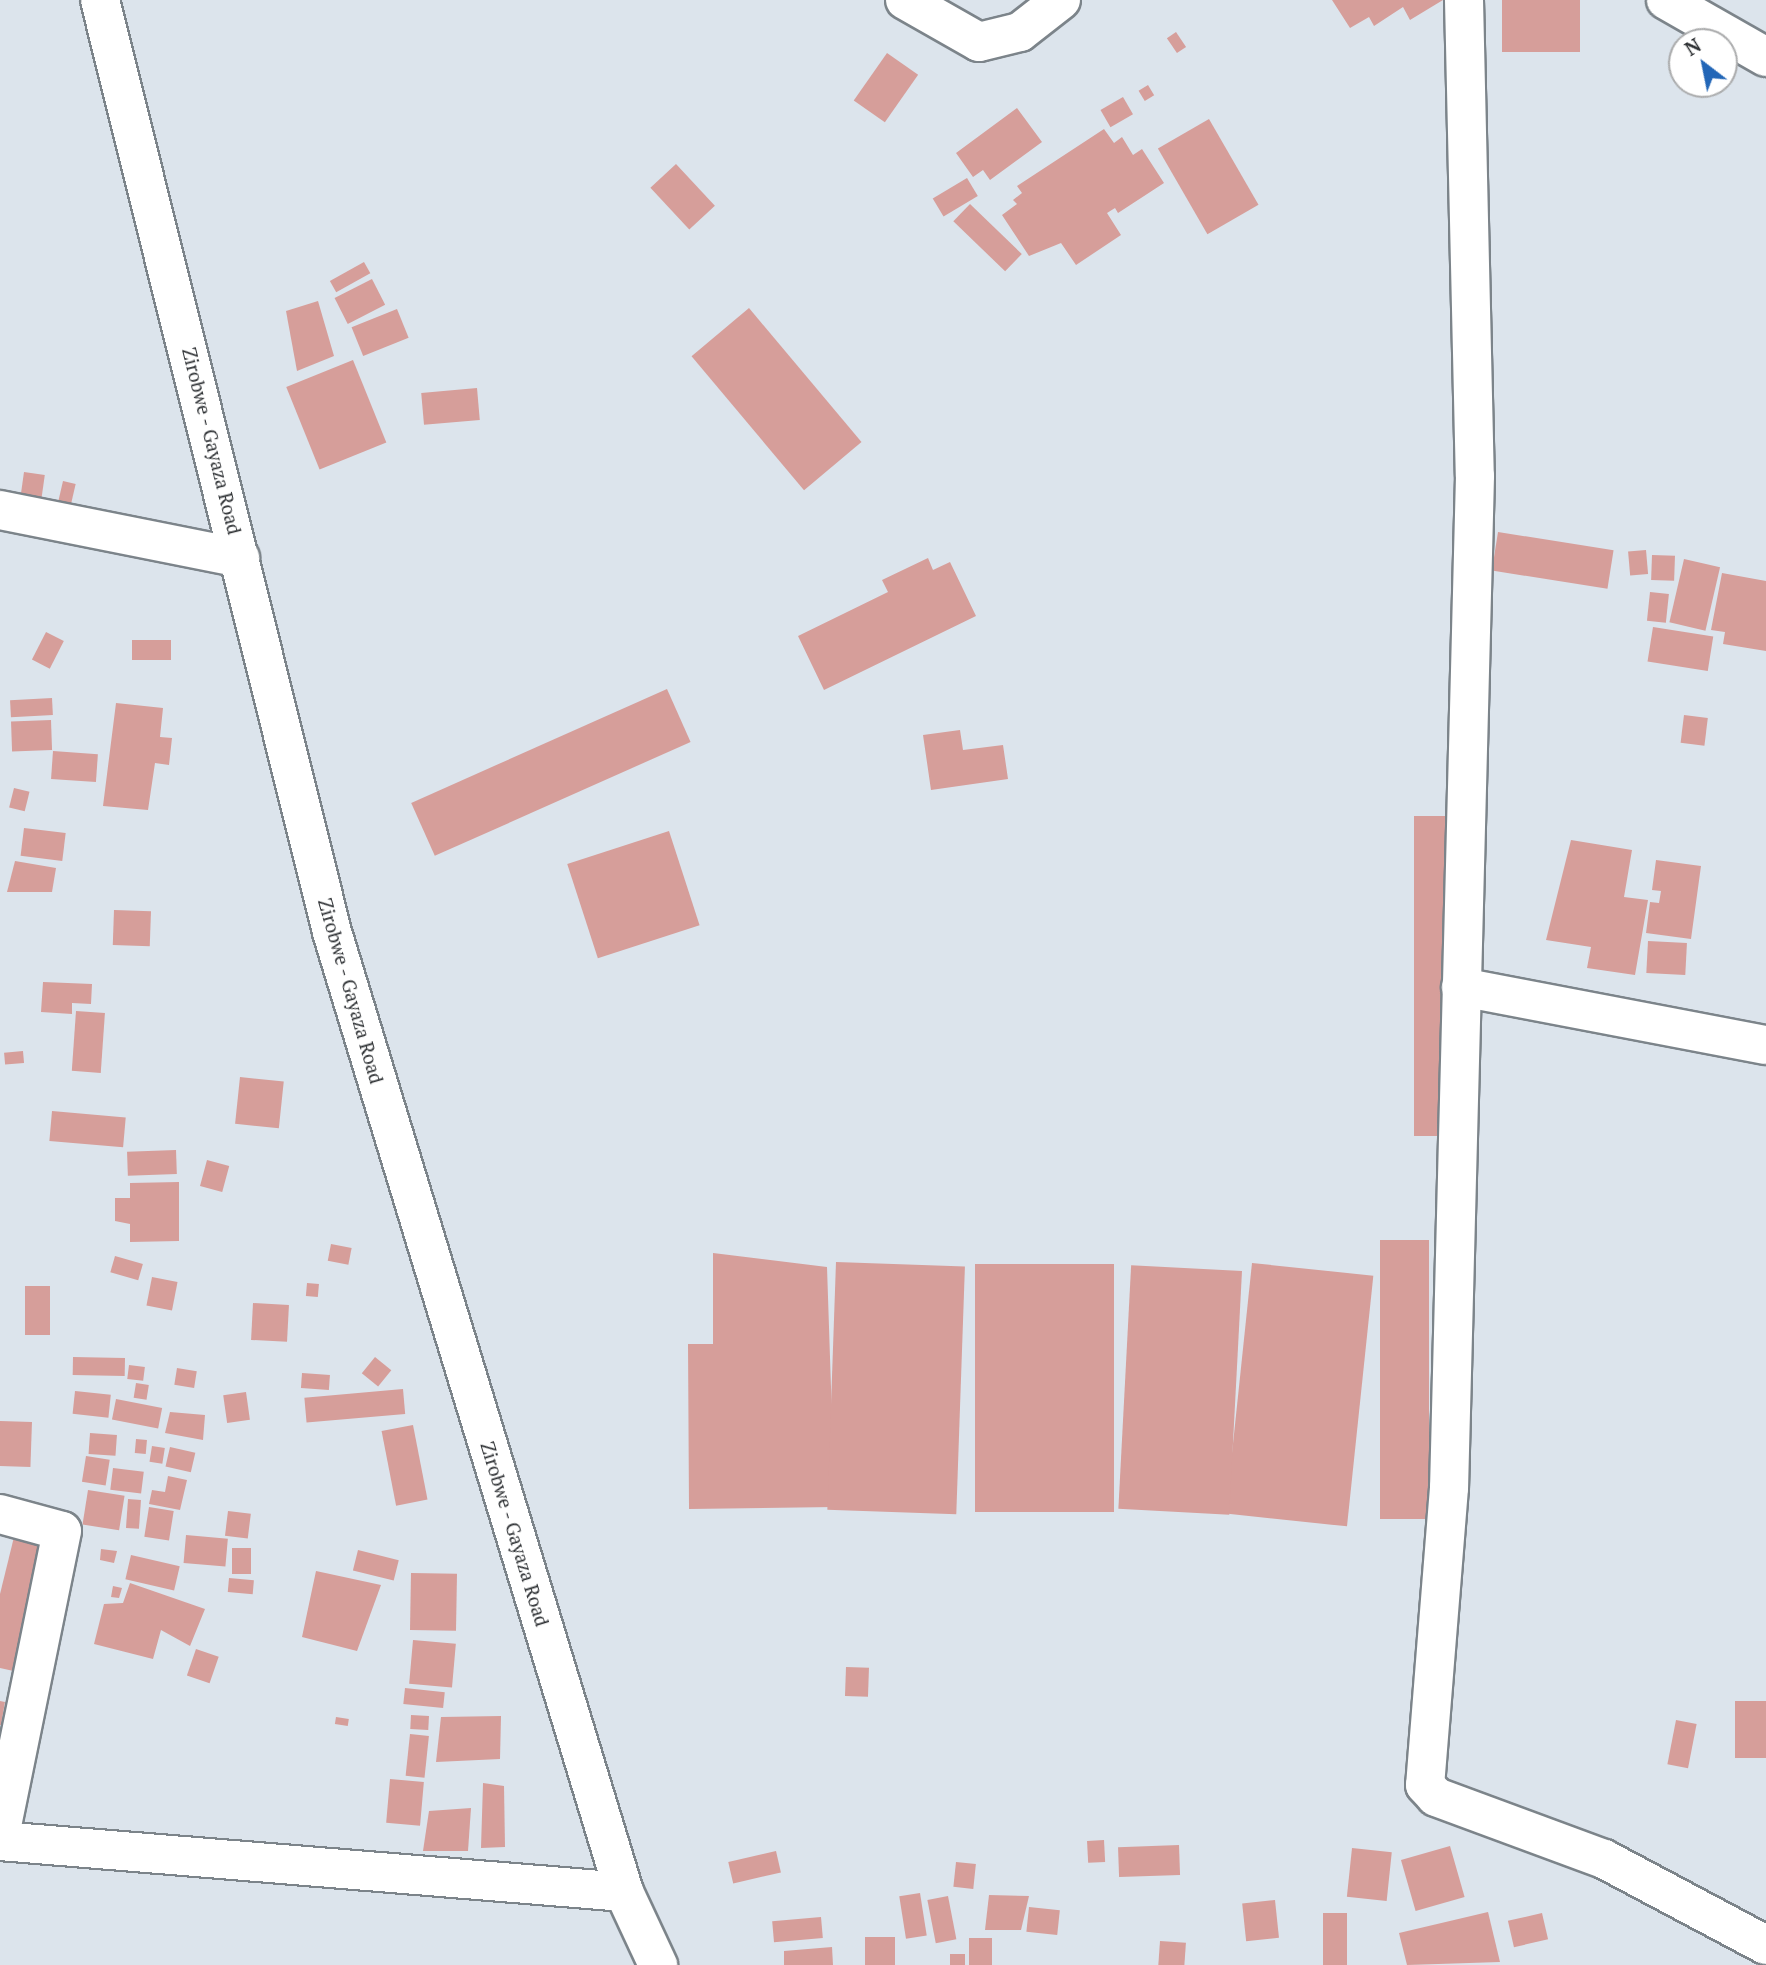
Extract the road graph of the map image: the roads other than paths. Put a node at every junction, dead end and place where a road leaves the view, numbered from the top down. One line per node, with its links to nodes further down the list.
1 (100, 0): 8 (street, Zirobwe - Gayaza Road)
2 (905, 0): 3 (street)
3 (1061, 0)
4 (1464, 0): 9 (street)
5 (1666, 0): 6 (street)
6 (1766, 57)
7 (0, 510): 8 (street)
8 (240, 558): 13 (street, Zirobwe - Gayaza Road)
9 (1461, 987): 10 (street); 14 (street)
10 (1766, 1045)
11 (0, 1514): 12 (street)
12 (0, 1839): 13 (street)
13 (624, 1892): 15 (street, Zirobwe - Gayaza Road)
14 (1766, 1945)
15 (658, 1965)

